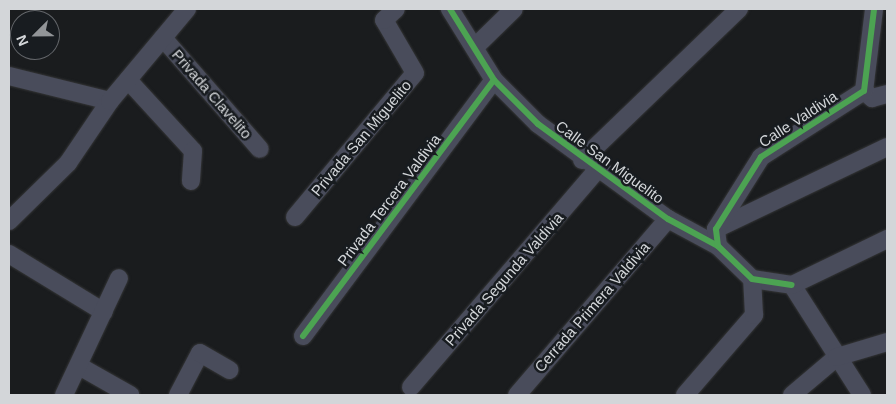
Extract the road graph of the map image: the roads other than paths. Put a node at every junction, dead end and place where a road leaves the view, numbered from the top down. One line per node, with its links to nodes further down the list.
1 (187, 9): 7 (street)
2 (396, 9): 20 (street, Privada San Miguelito)
3 (450, 9): 8 (street, Calle San Miguelito)
4 (514, 9): 8 (street)
5 (740, 9): 17 (street)
6 (874, 9): 12 (street)
7 (163, 38): 10 (street); 16 (street, Privada Clavelito)
8 (475, 47): 11 (street, Calle San Miguelito)
9 (9, 76): 14 (street)
10 (128, 80): 14 (street); 19 (street)
11 (494, 80): 17 (street, Calle San Miguelito); 30 (street, Privada Tercera Valdivia)
12 (864, 91): 13 (street); 23 (street, Calle Valdivia)
13 (887, 94)
14 (110, 101): 22 (street)
15 (887, 147): 23 (street)
16 (260, 149)
17 (582, 160): 18 (street, Calle San Miguelito)
18 (596, 170): 21 (street, Calle San Miguelito); 35 (street, Privada Segunda Valdivia)
19 (191, 181)
20 (295, 217)
21 (668, 219): 23 (street, Calle San Miguelito); 36 (street, Cerrada Primera Valdivia)
22 (9, 221)
23 (717, 238): 27 (street, Calle San Miguelito)
24 (887, 239): 28 (street)
25 (9, 254): 29 (street)
26 (119, 278): 29 (street)
27 (752, 279): 28 (street); 40 (street)
28 (792, 285): 32 (street)
29 (104, 312): 33 (street)
30 (303, 336)
31 (887, 342): 32 (street)
32 (837, 357): 41 (street); 42 (street)
33 (79, 366): 37 (street); 38 (street)
34 (230, 370): 39 (street)
35 (411, 387)
36 (517, 394)
37 (64, 395)
38 (130, 395)
39 (178, 395)
40 (685, 395)
41 (792, 395)
42 (862, 395)

